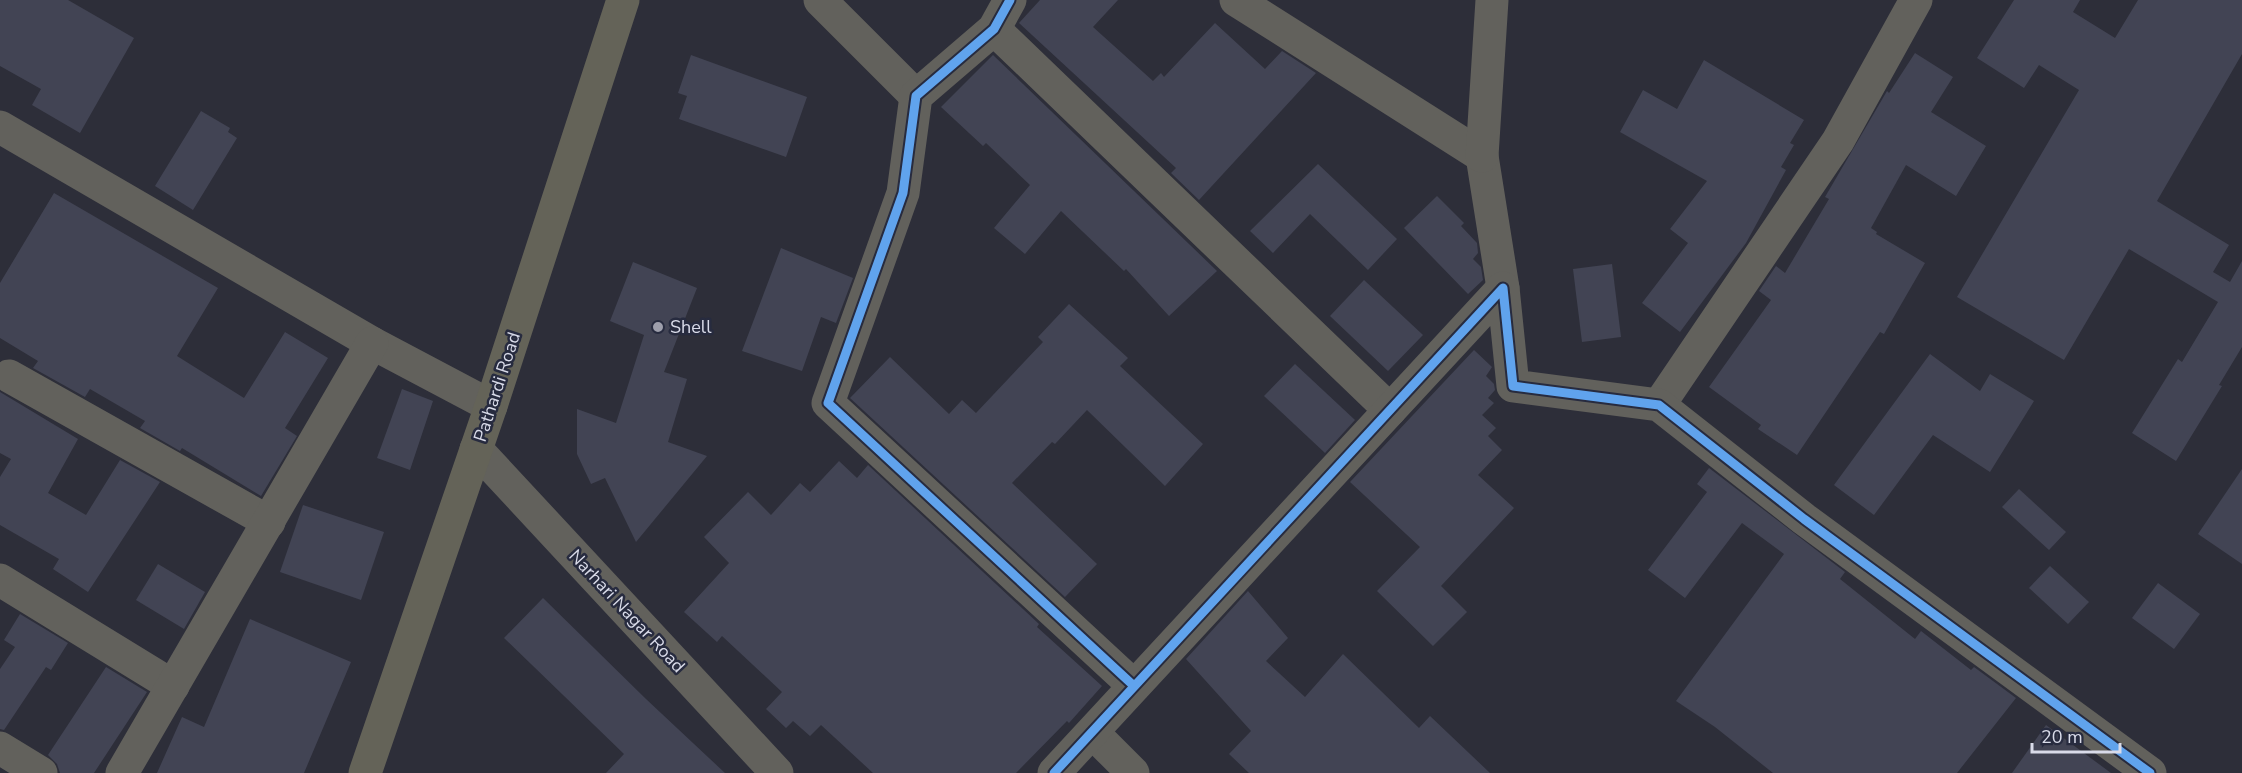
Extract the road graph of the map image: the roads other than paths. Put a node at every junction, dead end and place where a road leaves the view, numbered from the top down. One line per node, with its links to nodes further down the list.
1 (623, 0): 15 (main road, Pathardi Road)
2 (820, 0): 8 (street)
3 (1010, 0): 7 (street)
4 (1236, 0): 10 (street)
5 (1492, 0): 10 (street)
6 (1916, 0): 14 (street)
7 (994, 29): 8 (street); 16 (street)
8 (916, 96): 21 (street)
9 (0, 127): 12 (street)
10 (1482, 156): 11 (street)
11 (1503, 288): 14 (street); 16 (street)
12 (372, 343): 15 (street); 18 (street)
13 (9, 376): 18 (street)
14 (1659, 405): 30 (street)
15 (491, 406): 17 (main road, Pathardi Road)
16 (1390, 410): 21 (street)
17 (476, 449): 26 (main road, Pathardi Road); 27 (street, Narhari Nagar Road)
18 (269, 522): 20 (street)
19 (0, 580): 20 (street)
20 (172, 686): 25 (street)
21 (1134, 686): 22 (street)
22 (1093, 733): 28 (street); 29 (street)
23 (0, 748): 24 (street)
24 (41, 773)
25 (122, 773)
26 (365, 773)
27 (777, 773)
28 (1054, 773)
29 (1132, 773)
30 (2150, 773)

